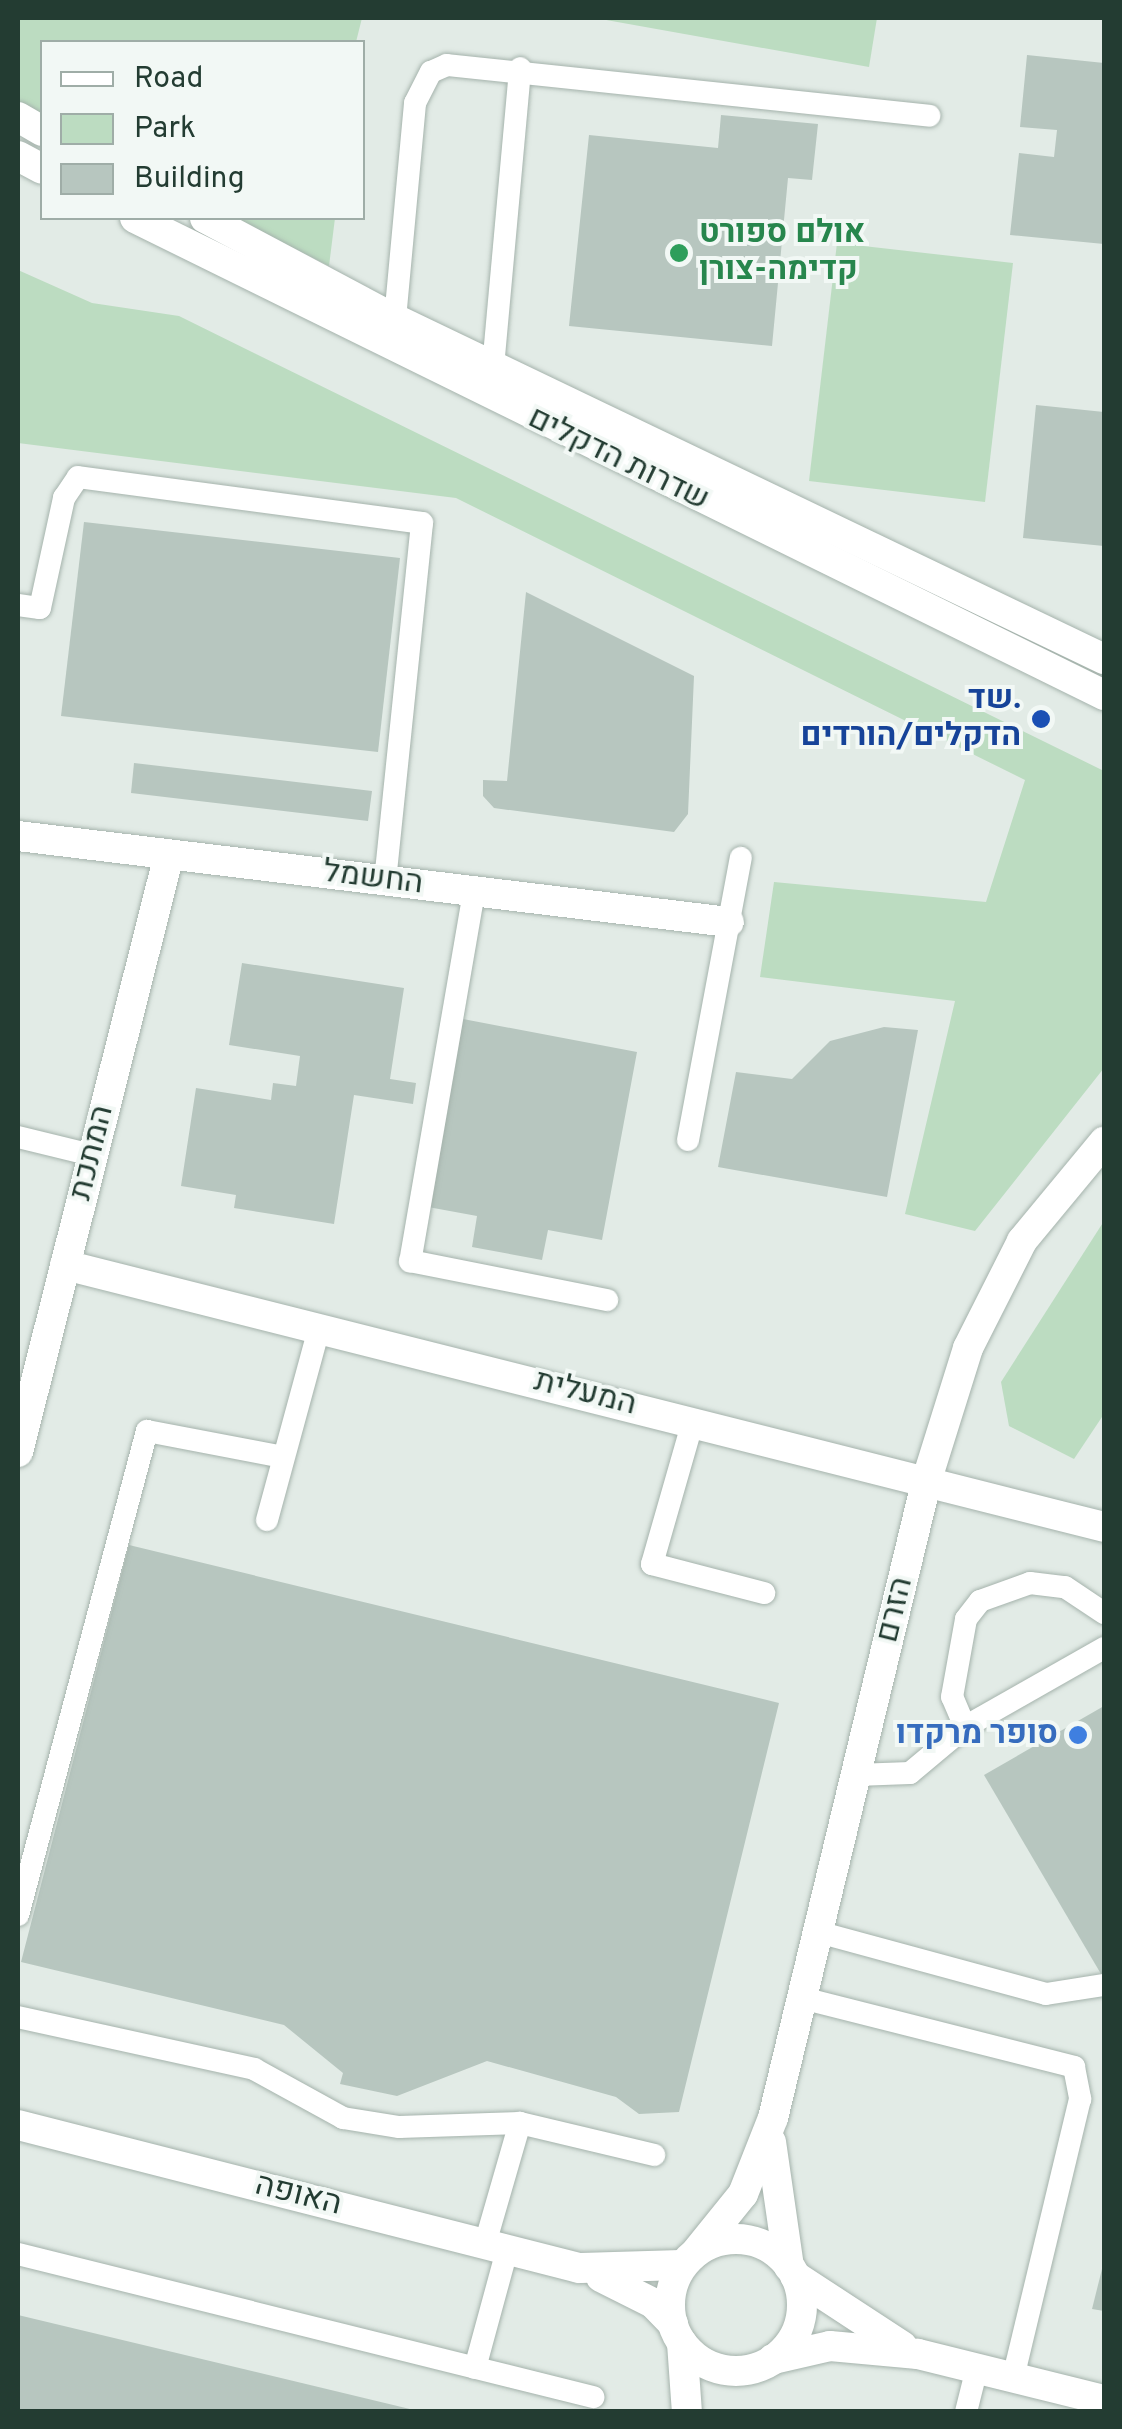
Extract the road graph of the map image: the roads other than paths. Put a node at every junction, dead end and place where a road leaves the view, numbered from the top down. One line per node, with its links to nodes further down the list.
1 (520, 68): 2 (lane); 9 (lane); 10 (lane)
2 (929, 116)
3 (18, 118): 4 (street)
4 (40, 130)
5 (18, 156): 6 (street)
6 (40, 168)
7 (139, 220): 13 (street, שדרות הדקלים)
8 (209, 220): 9 (street, שדרות הדקלים)
9 (395, 319): 10 (street, שדרות הדקלים)
10 (493, 366): 12 (street, שדרות הדקלים)
11 (18, 604): 17 (lane)
12 (1104, 659)
13 (1104, 696)
14 (18, 836): 15 (street, החשמל)
15 (169, 854): 17 (street, החשמל); 23 (street, המתכת)
16 (741, 858): 19 (lane)
17 (385, 881): 18 (street, החשמל)
18 (474, 892): 19 (street, החשמל); 25 (lane)
19 (729, 922): 21 (lane)
20 (18, 1138): 23 (lane)
21 (688, 1140)
22 (1104, 1142): 30 (street, הזרם)
23 (92, 1155): 24 (street, המתכת)
24 (65, 1264): 26 (street, המעלית); 28 (street, המתכת)
25 (608, 1300)
26 (319, 1328): 27 (street, המעלית); 29 (lane)
27 (693, 1421): 30 (street, המעלית); 33 (lane)
28 (18, 1452)
29 (284, 1457): 31 (lane); 38 (lane)
30 (927, 1479): 32 (street, המעלית); 37 (street, הזרם)
31 (267, 1520)
32 (1104, 1527)
33 (764, 1592)
34 (1104, 1613): 36 (lane)
35 (1104, 1648): 36 (lane)
36 (965, 1726): 37 (lane)
37 (856, 1775): 39 (street, הזרם)
38 (18, 1915)
39 (818, 1932): 40 (lane); 41 (street, הזרם)
40 (1104, 1985)
41 (802, 1998): 43 (street, הזרם); 57 (lane)
42 (18, 2017): 44 (lane)
43 (773, 2118): 49 (street, הזרם); 51 (street, הזרם)
44 (520, 2123): 46 (lane); 47 (lane)
45 (18, 2124): 47 (street, האופה)
46 (654, 2156)
47 (496, 2247): 50 (street, האופה); 55 (lane)
48 (18, 2254): 55 (lane)
49 (690, 2258): 50 (street, האופה); 51 (street); 52 (street)
50 (580, 2268): 52 (street, האופה)
51 (792, 2272): 53 (street); 54 (street)
52 (677, 2333): 54 (street); 60 (street)
53 (918, 2354): 54 (street); 56 (street)
54 (774, 2358)
55 (475, 2368): 58 (lane)
56 (978, 2368): 57 (street); 61 (lane)
57 (1013, 2378): 59 (street)
58 (593, 2397)
59 (1104, 2400)
60 (686, 2412)
61 (966, 2412)

